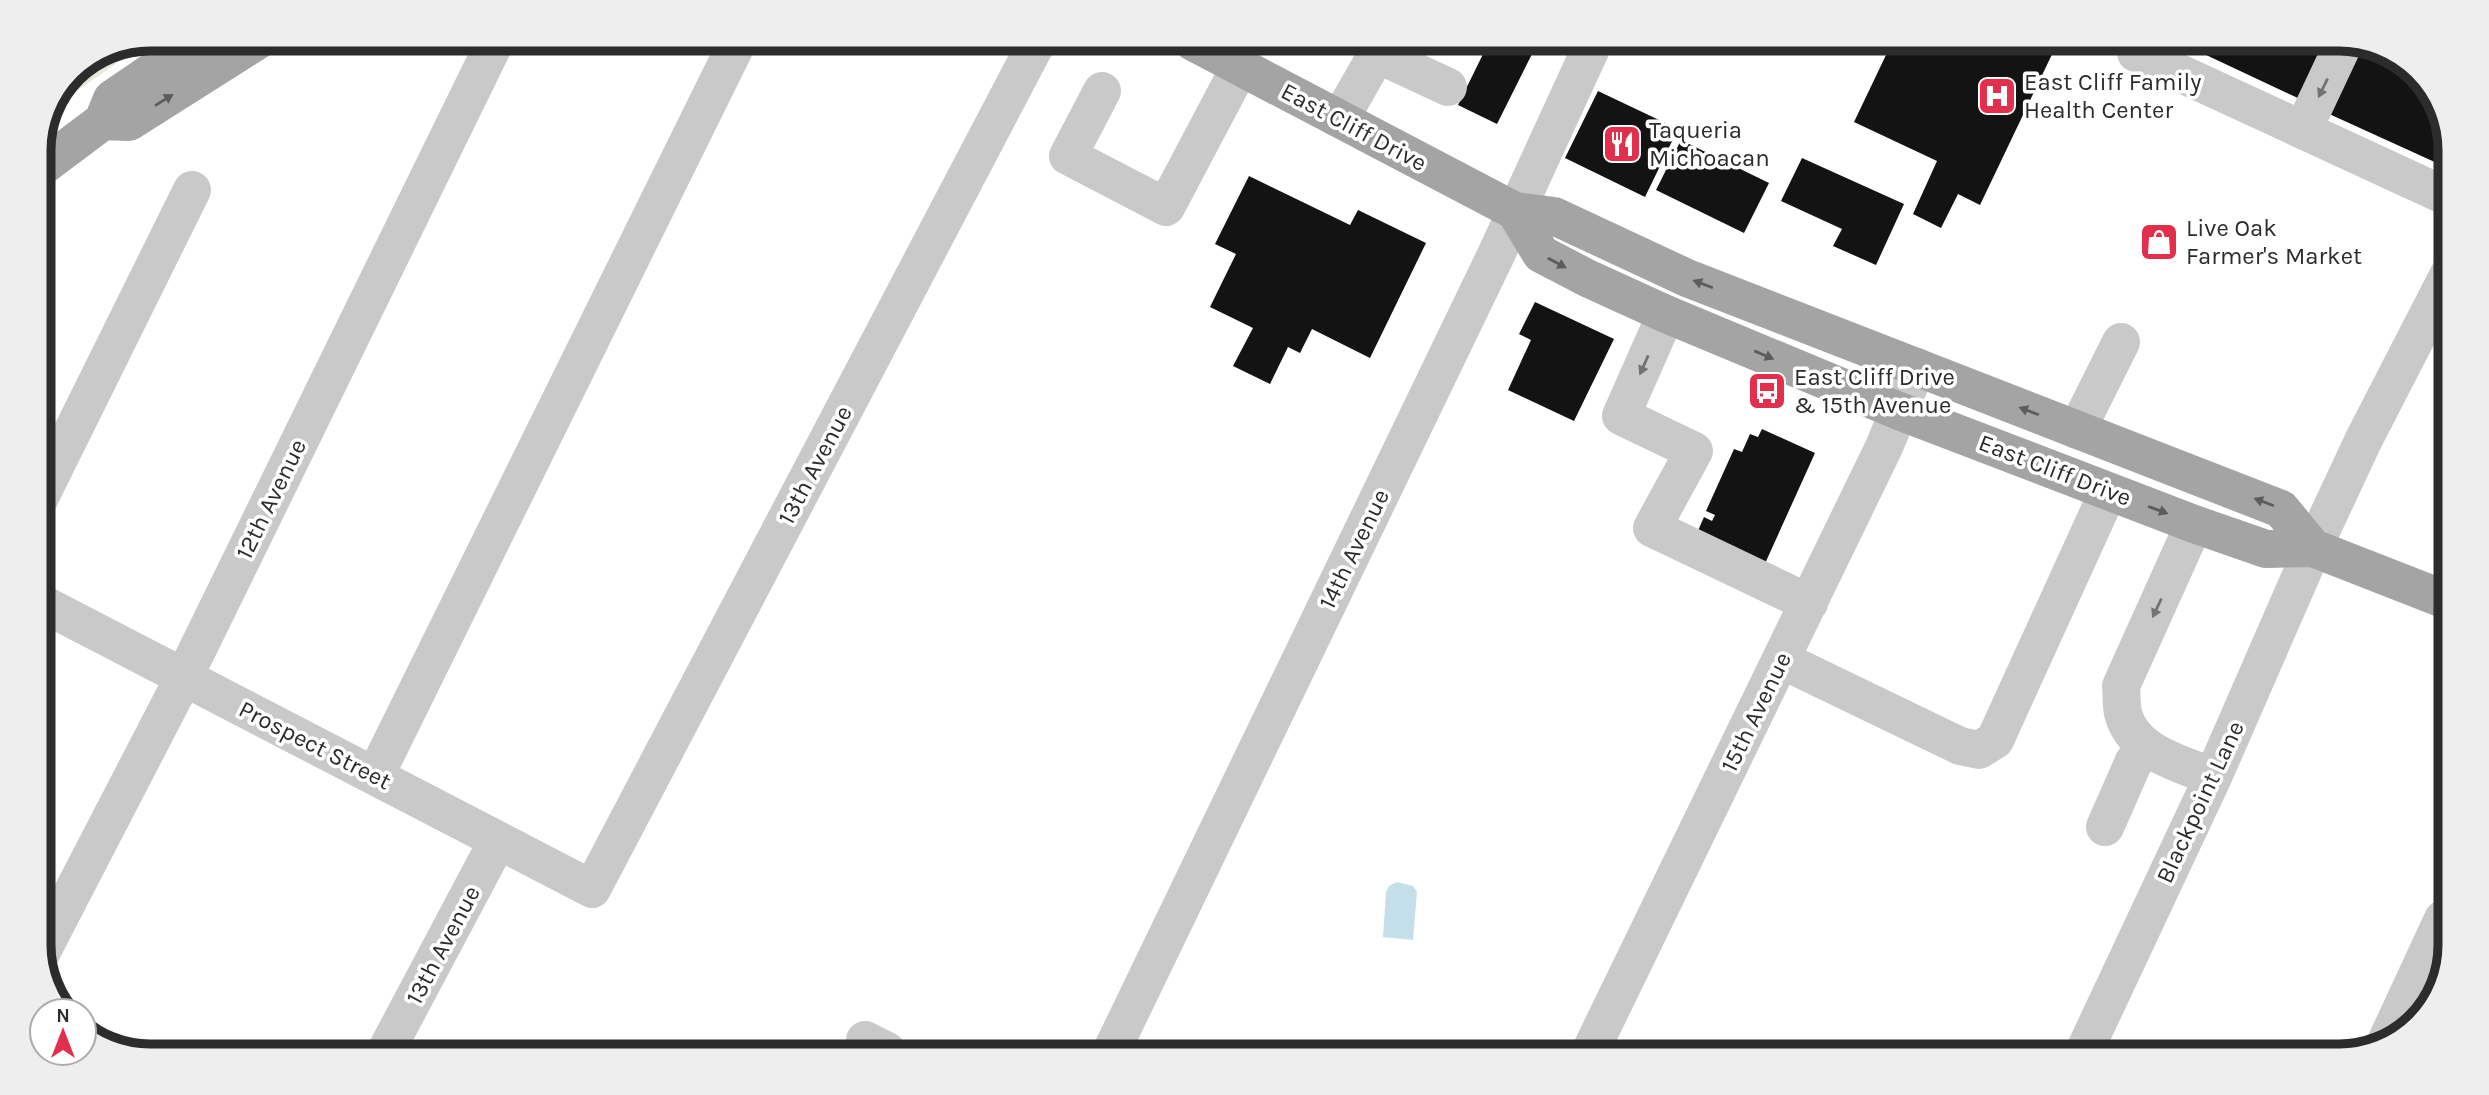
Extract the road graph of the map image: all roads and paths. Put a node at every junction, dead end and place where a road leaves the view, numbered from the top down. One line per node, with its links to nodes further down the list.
1 (182, 51): 14 (main road)
2 (241, 51): 14 (main road, one-way to 2)
3 (491, 51): 34 (street, 12th Avenue)
4 (733, 51): 36 (street)
5 (1032, 51): 40 (street, 13th Avenue)
6 (1219, 51): 10 (main road, East Cliff Drive)
7 (1590, 51): 19 (street, 14th Avenue)
8 (2341, 51): 15 (street, one-way to 15)
9 (2136, 53): 15 (street)
10 (1236, 57): 12 (street); 13 (main road, East Cliff Drive)
11 (1448, 87): 13 (street)
12 (1102, 91)
13 (1339, 119): 19 (main road, East Cliff Drive)
14 (103, 121): 16 (main road)
15 (2303, 130): 18 (street)
16 (51, 160)
17 (192, 190): 26 (street)
18 (2438, 192)
19 (1516, 211): 21 (main road, East Cliff Drive, one-way to 21); 23 (main road, East Cliff Drive, one-way to 19); 45 (street, 14th Avenue)
20 (2438, 295): 29 (street, Blackpoint Lane)
21 (1666, 314): 24 (main road, East Cliff Drive, one-way to 24); 31 (street, one-way to 31)
22 (2121, 342): 25 (street)
23 (1917, 367): 24 (street, 15th Avenue); 25 (main road, East Cliff Drive, one-way to 23)
24 (1899, 411): 27 (main road, East Cliff Drive); 31 (street, 15th Avenue)
25 (2077, 430): 29 (main road, East Cliff Drive, one-way to 25)
26 (51, 475)
27 (2108, 492): 28 (main road, East Cliff Drive, one-way to 28); 33 (street)
28 (2194, 524): 29 (main road, East Cliff Drive); 35 (street, one-way to 35)
29 (2313, 548): 30 (main road, East Cliff Drive); 37 (street, Blackpoint Lane)
30 (2438, 597)
31 (1809, 603): 33 (street, 15th Avenue)
32 (51, 608): 34 (street, Prospect Street)
33 (1782, 660): 46 (street, 15th Avenue)
34 (184, 677): 36 (street, Prospect Street); 42 (street, 12th Avenue)
35 (2142, 744): 37 (street); 38 (street)
36 (375, 776): 39 (street, Prospect Street)
37 (2213, 777): 47 (street, Blackpoint Lane)
38 (2105, 827)
39 (498, 840): 40 (street, Prospect Street); 44 (street, 13th Avenue)
40 (592, 889)
41 (2438, 930): 43 (street)
42 (51, 934)
43 (2392, 1029)
44 (390, 1044)
45 (1115, 1044)
46 (1594, 1044)
47 (2088, 1044)

